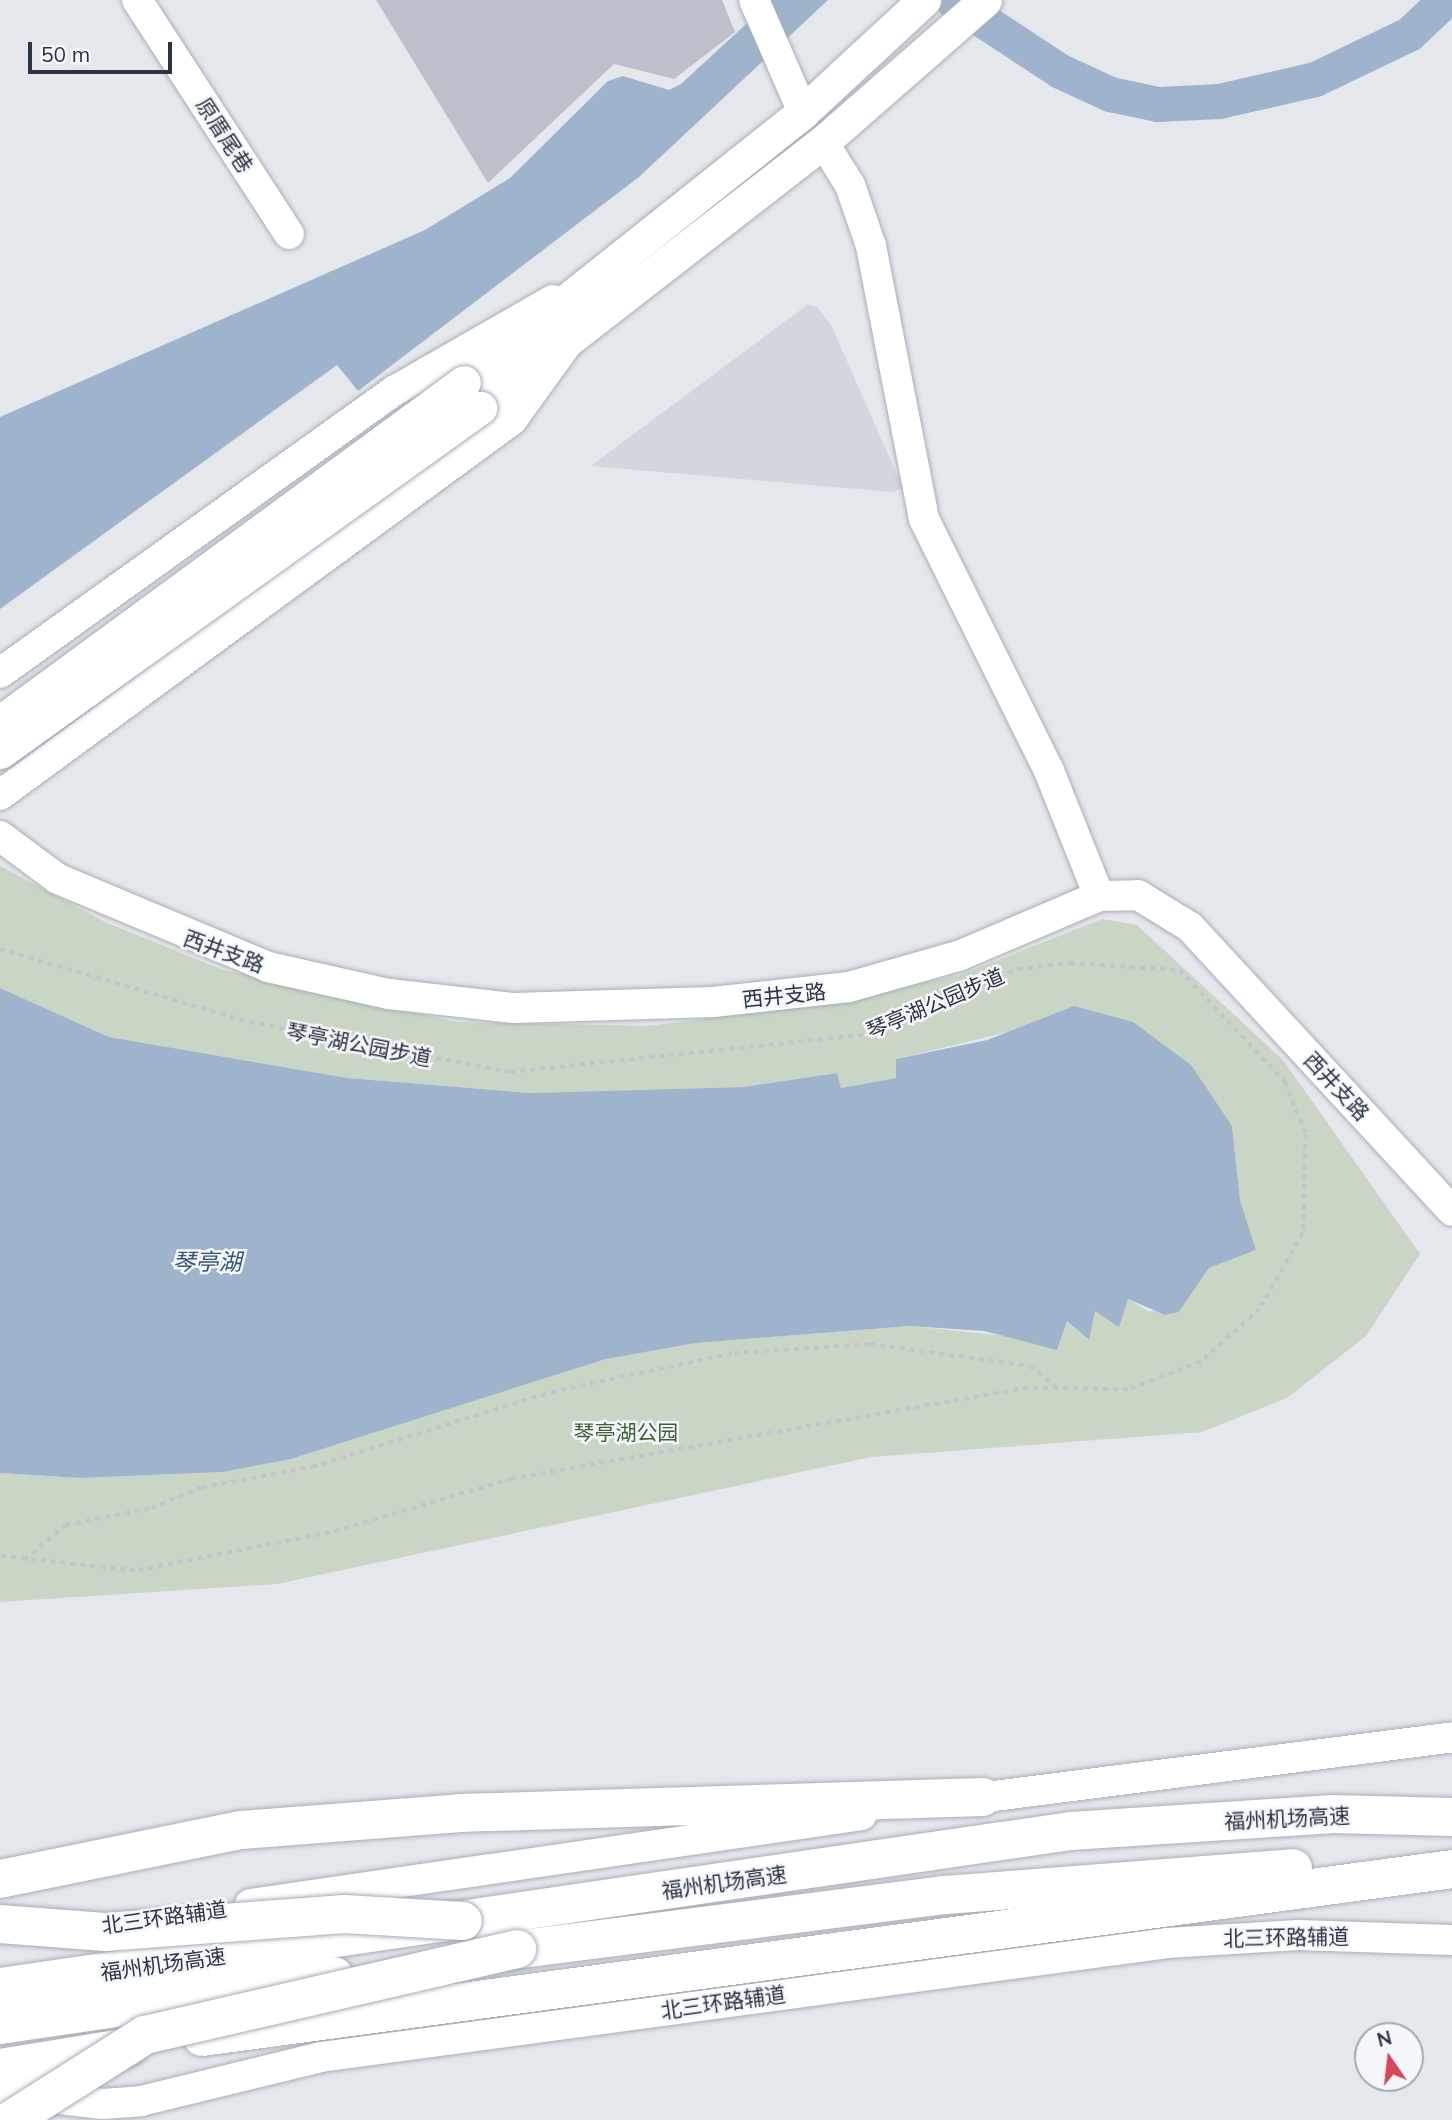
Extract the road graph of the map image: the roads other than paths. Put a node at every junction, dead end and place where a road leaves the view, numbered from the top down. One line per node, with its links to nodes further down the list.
1 (137, 0): 7 (main road, 原厝尾巷)
2 (985, 0): 6 (main road)
3 (757, 6): 5 (main road)
4 (916, 8): 5 (main road)
5 (803, 112): 8 (main road)
6 (822, 142): 9 (main road); 18 (main road)
7 (289, 234)
8 (594, 279): 10 (main road); 11 (main road)
9 (567, 344): 10 (main road); 13 (main road)
10 (472, 395): 14 (main road, bridge); 15 (main road, bridge)
11 (72, 623): 12 (main road); 13 (main road)
12 (0, 673)
13 (141, 694): 16 (main road)
14 (0, 722)
15 (0, 752)
16 (0, 795)
17 (0, 836): 18 (main road, 西井支路)
18 (1099, 896): 19 (main road, 西井支路)
19 (1452, 1211)
20 (1452, 1737): 21 (main road, 北三环路辅道)
21 (983, 1797): 24 (highway); 28 (main road, 北三环路辅道)
22 (1452, 1817): 25 (highway, 福州机场高速)
23 (1452, 1869): 29 (highway, 福州机场高速); 32 (highway)
24 (4, 1878)
25 (463, 1921): 26 (highway, bridge); 30 (highway, 福州机场高速, bridge)
26 (0, 1924)
27 (1452, 1940): 32 (main road, 北三环路辅道)
28 (0, 1941)
29 (517, 1949): 31 (highway, 福州机场高速, bridge); 32 (highway, bridge)
30 (0, 1987)
31 (0, 2025)
32 (11, 2088)

